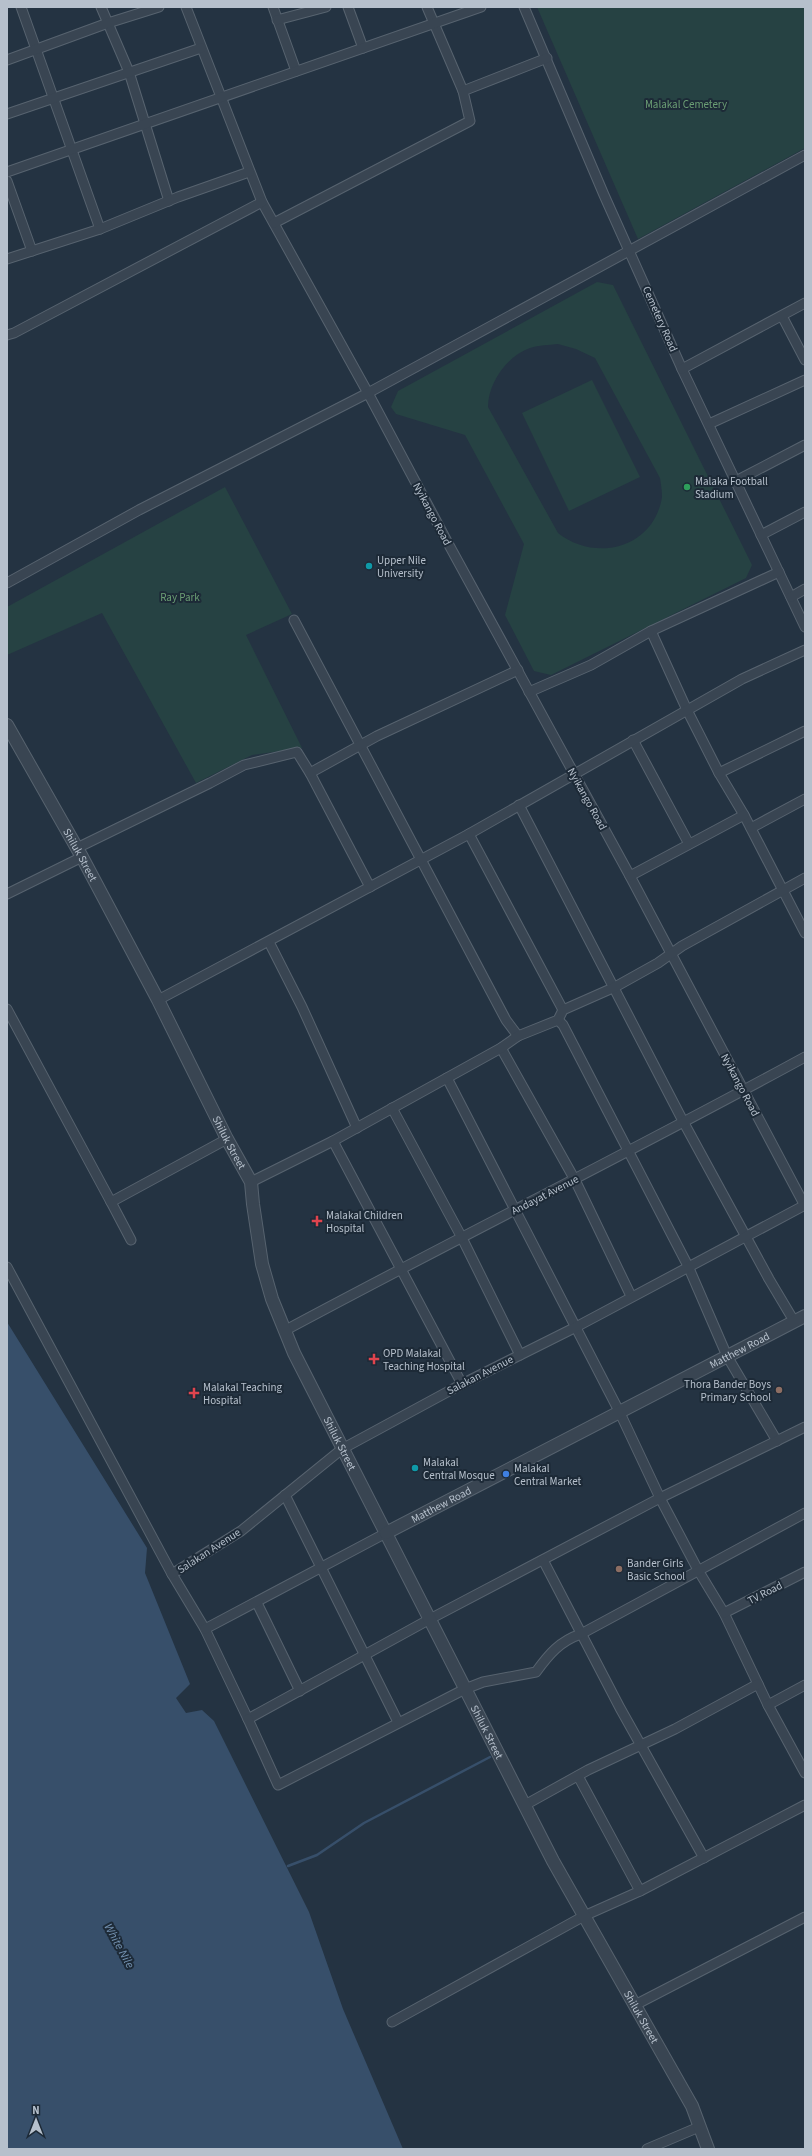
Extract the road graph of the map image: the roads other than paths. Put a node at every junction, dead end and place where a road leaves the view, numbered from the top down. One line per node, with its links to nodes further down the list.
1 (21, 7): 16 (street)
2 (101, 7): 12 (street)
3 (159, 7): 12 (street)
4 (186, 7): 14 (street, Nyikango Road)
5 (273, 7): 11 (street)
6 (326, 7): 11 (street)
7 (348, 7): 15 (street)
8 (427, 7): 13 (street)
9 (481, 7): 13 (street)
10 (524, 7): 17 (street, Cemetery Road)
11 (277, 20): 19 (street)
12 (108, 23): 16 (street); 20 (street)
13 (433, 24): 15 (street); 21 (street)
14 (201, 48): 20 (street); 23 (street, Nyikango Road)
15 (363, 48): 19 (street)
16 (37, 50): 18 (street); 22 (street)
17 (546, 58): 21 (street); 36 (street, Cemetery Road)
18 (7, 60)
19 (296, 71): 23 (street)
20 (128, 72): 22 (street); 25 (street)
21 (463, 91): 33 (street)
22 (53, 97): 24 (street); 26 (street)
23 (222, 97): 25 (street); 29 (street, Nyikango Road)
24 (7, 114)
25 (146, 125): 26 (street); 31 (street)
26 (72, 150): 28 (street); 34 (street)
27 (805, 155): 36 (street)
28 (7, 172)
29 (249, 172): 31 (street); 32 (street, Nyikango Road)
30 (7, 181): 35 (street)
31 (169, 201): 34 (street)
32 (262, 202): 33 (street, Nyikango Road); 40 (street)
33 (274, 223): 44 (street, Nyikango Road)
34 (100, 229): 35 (street)
35 (32, 251): 37 (street)
36 (631, 251): 42 (street, Cemetery Road); 44 (street)
37 (7, 259)
38 (805, 303): 39 (street)
39 (782, 316): 41 (street); 42 (street)
40 (7, 335)
41 (805, 360)
42 (682, 369): 45 (street, Cemetery Road)
43 (805, 380): 45 (street)
44 (368, 393): 51 (street); 58 (street, Nyikango Road)
45 (709, 424): 47 (street, Cemetery Road)
46 (805, 445): 47 (street)
47 (736, 481): 49 (street, Cemetery Road)
48 (805, 512): 49 (street)
49 (761, 535): 50 (street, Cemetery Road)
50 (779, 572): 53 (street, Cemetery Road); 56 (street)
51 (7, 583)
52 (805, 589): 53 (street)
53 (791, 597): 55 (street, Cemetery Road)
54 (294, 620): 64 (street)
55 (805, 627)
56 (651, 631): 59 (street); 60 (street)
57 (805, 650): 60 (street)
58 (518, 670): 59 (street, Nyikango Road); 64 (street)
59 (529, 692): 66 (street, Nyikango Road)
60 (687, 710): 63 (street); 67 (street)
61 (7, 725): 74 (street, Shiluk Street)
62 (805, 731): 67 (street)
63 (633, 740): 66 (street); 73 (street)
64 (360, 745): 65 (street); 75 (street)
65 (310, 773): 74 (street); 78 (street)
66 (573, 773): 69 (street); 76 (street, Nyikango Road)
67 (719, 773): 70 (street)
68 (805, 799): 71 (street)
69 (519, 804): 72 (street); 84 (street)
70 (744, 815): 71 (street); 73 (street)
71 (751, 828): 79 (street)
72 (468, 834): 75 (street); 87 (street)
73 (689, 844): 76 (street)
74 (80, 853): 80 (street); 85 (street, Shiluk Street)
75 (420, 861): 78 (street); 89 (street)
76 (630, 876): 83 (street, Nyikango Road)
77 (805, 878): 79 (street)
78 (370, 887): 82 (street)
79 (783, 891): 81 (street); 83 (street)
80 (7, 894)
81 (805, 933)
82 (269, 942): 85 (street); 96 (street)
83 (670, 953): 84 (street); 93 (street, Nyikango Road)
84 (615, 987): 87 (street); 95 (street)
85 (158, 1000): 97 (street, Shiluk Street)
86 (7, 1009): 102 (street)
87 (563, 1010): 88 (street)
88 (558, 1020): 89 (street); 99 (street)
89 (518, 1036): 90 (street)
90 (501, 1048): 92 (street); 100 (street)
91 (805, 1057): 93 (street, Andayat Avenue)
92 (447, 1078): 94 (street); 104 (street)
93 (743, 1091): 95 (street, Andayat Avenue); 103 (street, Nyikango Road)
94 (392, 1108): 96 (street); 106 (street)
95 (684, 1123): 99 (street, Andayat Avenue); 105 (street)
96 (357, 1128): 98 (street)
97 (227, 1138): 101 (street, Shiluk Street); 102 (street)
98 (333, 1141): 101 (street); 110 (street)
99 (628, 1153): 100 (street, Andayat Avenue); 108 (street)
100 (575, 1180): 104 (street, Andayat Avenue); 111 (street)
101 (251, 1182): 114 (street, Shiluk Street)
102 (111, 1202): 107 (street)
103 (805, 1205): 105 (street, Salakan Avenue)
104 (515, 1210): 106 (street, Andayat Avenue); 113 (street)
105 (746, 1235): 108 (street, Salakan Avenue); 112 (street)
106 (461, 1236): 110 (street, Andayat Avenue); 115 (street)
107 (131, 1240)
108 (688, 1266): 111 (street, Salakan Avenue); 116 (street)
109 (7, 1268): 130 (street)
110 (400, 1269): 114 (street, Andayat Avenue); 117 (street)
111 (631, 1296): 113 (street, Salakan Avenue)
112 (800, 1318): 116 (street, Matthew Road)
113 (576, 1327): 115 (street, Salakan Avenue); 118 (street)
114 (284, 1331): 121 (street, Shiluk Street)
115 (520, 1355): 117 (street, Salakan Avenue)
116 (727, 1356): 118 (street, Matthew Road); 120 (street)
117 (462, 1384): 121 (street, Salakan Avenue)
118 (620, 1413): 123 (street); 125 (street, Matthew Road)
119 (805, 1427): 120 (street)
120 (777, 1441): 123 (street)
121 (342, 1450): 122 (street, Salakan Avenue); 125 (street, Shiluk Street)
122 (285, 1495): 127 (street); 130 (street, Salakan Avenue)
123 (660, 1498): 126 (street); 128 (street)
124 (805, 1513): 128 (street)
125 (386, 1533): 127 (street, Matthew Road); 133 (street, Shiluk Street)
126 (544, 1560): 133 (street); 135 (street)
127 (321, 1568): 131 (street, Matthew Road); 136 (street)
128 (698, 1570): 132 (street); 135 (street)
129 (805, 1572): 132 (street, TV Road)
130 (172, 1574): 134 (street)
131 (257, 1602): 134 (street, Matthew Road); 140 (street)
132 (724, 1614): 137 (street)
133 (430, 1619): 136 (street); 139 (street, Shiluk Street)
134 (205, 1628): 142 (street)
135 (581, 1634): 139 (street); 144 (street)
136 (365, 1654): 140 (street); 143 (street)
137 (758, 1684): 141 (street); 144 (street)
138 (805, 1685): 141 (street)
139 (465, 1689): 143 (street); 147 (street, Shiluk Street)
140 (300, 1691): 142 (street)
141 (768, 1705): 145 (street)
142 (248, 1719): 143 (street)
143 (398, 1722)
144 (641, 1745): 146 (street); 149 (street)
145 (805, 1773)
146 (578, 1776): 147 (street); 150 (street)
147 (525, 1805): 151 (street, Shiluk Street)
148 (805, 1805): 149 (street)
149 (704, 1858): 150 (street)
150 (640, 1891): 151 (street)
151 (584, 1916): 153 (street, Shiluk Street); 154 (street)
152 (805, 1917): 153 (street)
153 (635, 2005): 155 (street, Shiluk Street)
154 (392, 2022)
155 (699, 2126): 156 (street); 157 (street, Shiluk Street)
156 (647, 2149)
157 (708, 2149)

